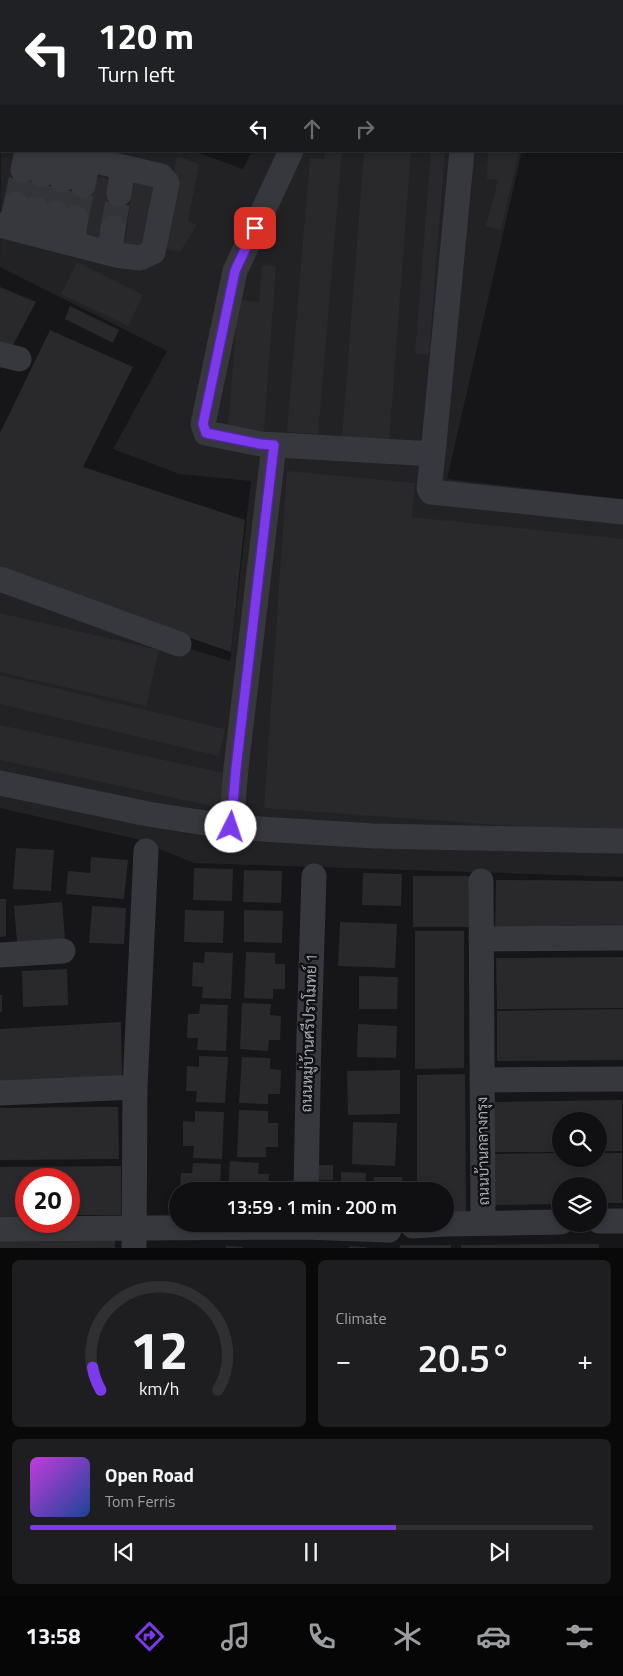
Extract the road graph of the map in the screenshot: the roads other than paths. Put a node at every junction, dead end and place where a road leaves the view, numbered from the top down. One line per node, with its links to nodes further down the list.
1 (292, 152): 9 (street)
2 (462, 152): 10 (street)
3 (54, 164): 4 (street)
4 (122, 167): 5 (street); 8 (street)
5 (119, 194)
6 (39, 224): 8 (street)
7 (114, 228): 8 (street)
8 (110, 253)
9 (274, 445): 10 (street); 15 (street)
10 (433, 454): 11 (street)
11 (623, 512)
12 (0, 579): 13 (street)
13 (179, 644)
14 (0, 783): 15 (street)
15 (231, 827): 16 (street)
16 (623, 841)
17 (146, 851): 26 (street)
18 (314, 876): 28 (street, ถนนหมู่บ้านศรีปราโมทย์ 1)
19 (481, 881): 20 (street, ถนนบ้านกลางกรุง)
20 (481, 938): 21 (street); 25 (street, ถนนบ้านกลางกรุง)
21 (623, 938)
22 (63, 951): 23 (street)
23 (0, 955)
24 (623, 1078): 25 (street, ถนนบ้านกลางกรุง)
25 (482, 1080): 31 (street, ถนนบ้านกลางกรุง)
26 (135, 1087): 27 (street); 36 (street)
27 (0, 1093)
28 (306, 1182)
29 (607, 1221): 30 (street)
30 (623, 1221)
31 (484, 1222): 32 (street, ถนนบ้านกลางกรุง); 33 (street, ถนนบ้านกลางกรุง)
32 (552, 1222)
33 (454, 1224)
34 (0, 1230): 36 (street)
35 (213, 1232): 36 (street)
36 (134, 1238)

